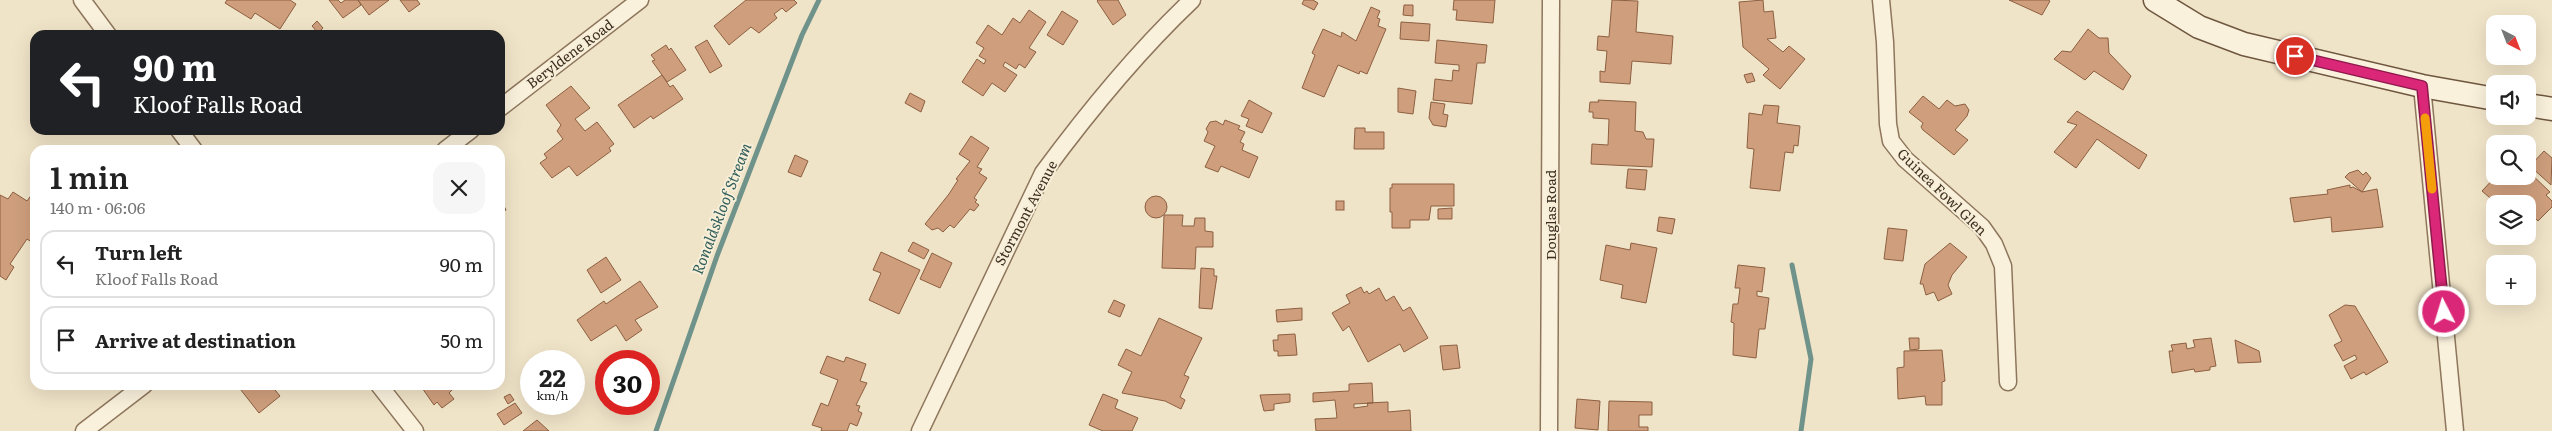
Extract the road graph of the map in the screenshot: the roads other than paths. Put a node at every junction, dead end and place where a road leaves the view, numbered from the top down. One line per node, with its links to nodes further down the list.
1 (82, 0): 7 (street)
2 (640, 0): 10 (street, Beryldene Road)
3 (1192, 0): 20 (street, Stormont Avenue)
4 (1550, 0): 21 (street, Douglas Road)
5 (1881, 0): 15 (street, Guinea Fowl Glen)
6 (2155, 0): 8 (main road)
7 (104, 30)
8 (2422, 86): 9 (main road); 22 (street)
9 (2486, 97)
10 (505, 104)
11 (2536, 106): 12 (main road)
12 (2552, 109)
13 (464, 135): 14 (street)
14 (452, 145)
15 (2008, 382)
16 (137, 390): 18 (street)
17 (383, 390): 19 (street)
18 (84, 431)
19 (415, 431)
20 (920, 431)
21 (1549, 431)
22 (2455, 431)

